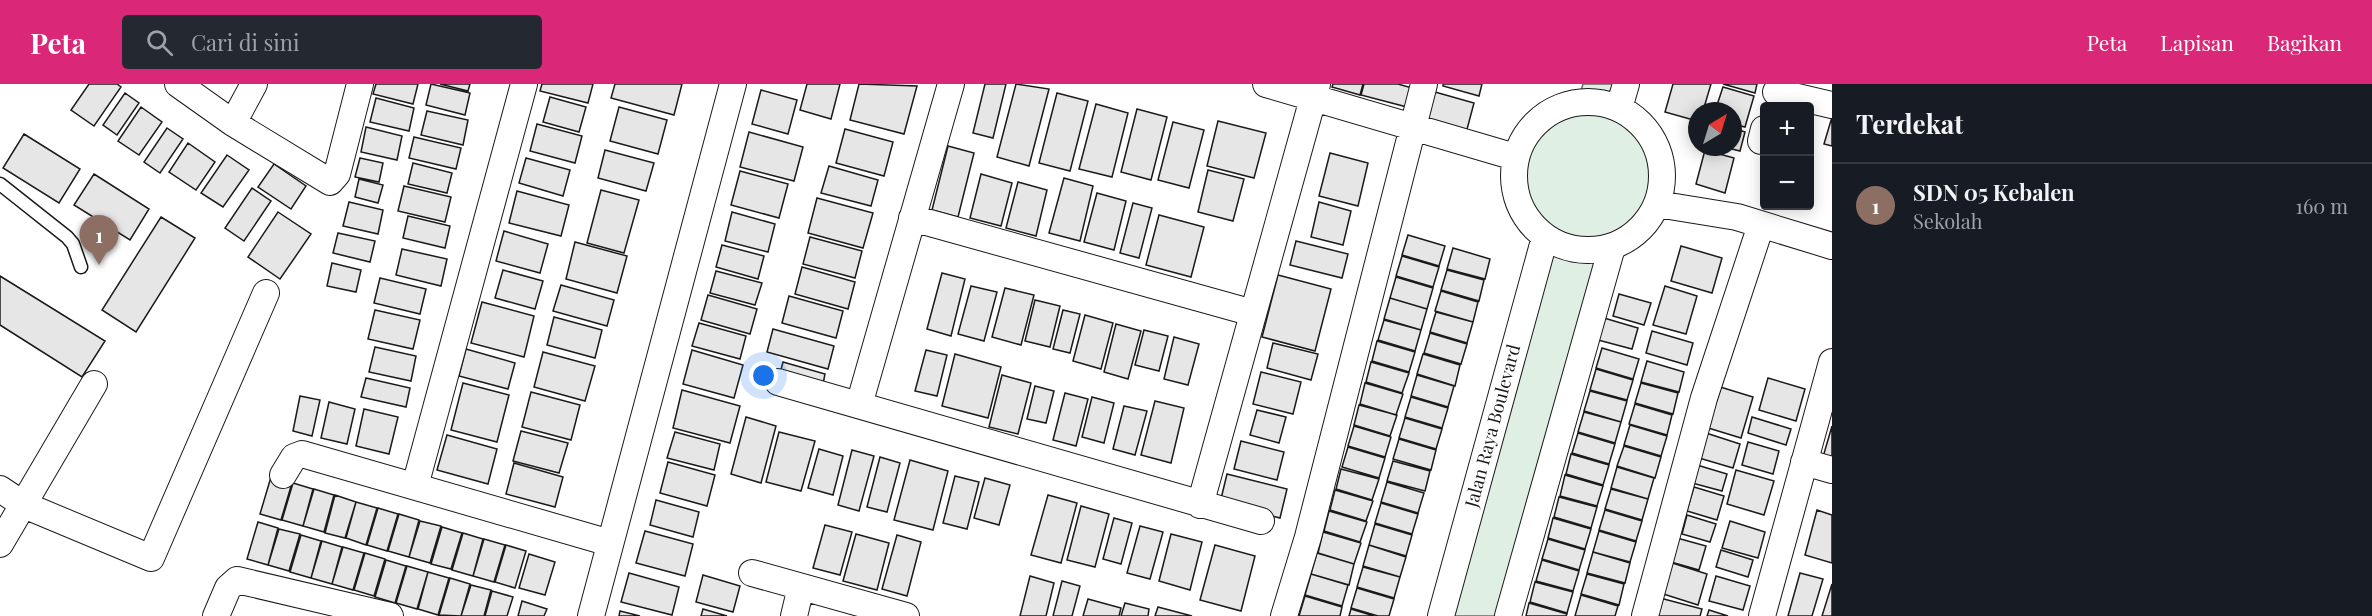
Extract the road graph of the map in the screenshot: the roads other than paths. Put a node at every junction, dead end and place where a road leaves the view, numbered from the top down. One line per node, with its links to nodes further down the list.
1 (178, 84): 14 (street)
2 (254, 84): 14 (street)
3 (360, 84): 14 (street)
4 (524, 84): 34 (street)
5 (733, 84): 39 (street)
6 (951, 84): 19 (street)
7 (1266, 84): 9 (street)
8 (1424, 84): 15 (street)
9 (1315, 90): 15 (street); 26 (street)
10 (1580, 93): 12 (street); 16 (street)
11 (1775, 94): 13 (street)
12 (1623, 96): 18 (street)
13 (1832, 105)
14 (233, 123)
15 (1411, 128): 16 (street); 48 (street)
16 (1515, 158): 21 (street)
17 (0, 184): 24 (lane)
18 (1657, 204): 20 (street); 23 (street)
19 (912, 218): 26 (street); 30 (street)
20 (1761, 225): 22 (street); 51 (street)
21 (1545, 237): 23 (street); 49 (street, Jalan Raya Boulevard)
22 (1832, 246)
23 (1612, 247): 50 (street)
24 (81, 267)
25 (266, 293): 36 (street)
26 (1253, 313): 37 (street)
27 (1832, 362): 31 (street)
28 (778, 382): 30 (street)
29 (94, 384): 36 (street)
30 (859, 405): 37 (street)
31 (1804, 462): 32 (street); 52 (street)
32 (1832, 470)
33 (283, 475): 34 (street)
34 (415, 486): 39 (street)
35 (0, 489): 36 (street)
36 (24, 505): 40 (street)
37 (1200, 505): 38 (street)
38 (1261, 521)
39 (610, 543): 45 (street)
40 (0, 544)
41 (752, 573): 42 (street)
42 (801, 587): 46 (street); 47 (street)
43 (216, 616): 44 (street)
44 (390, 616)
45 (591, 616)
46 (794, 616)
47 (906, 616)
48 (1284, 616)
49 (1441, 616)
50 (1508, 616)
51 (1645, 616)
52 (1762, 616)

